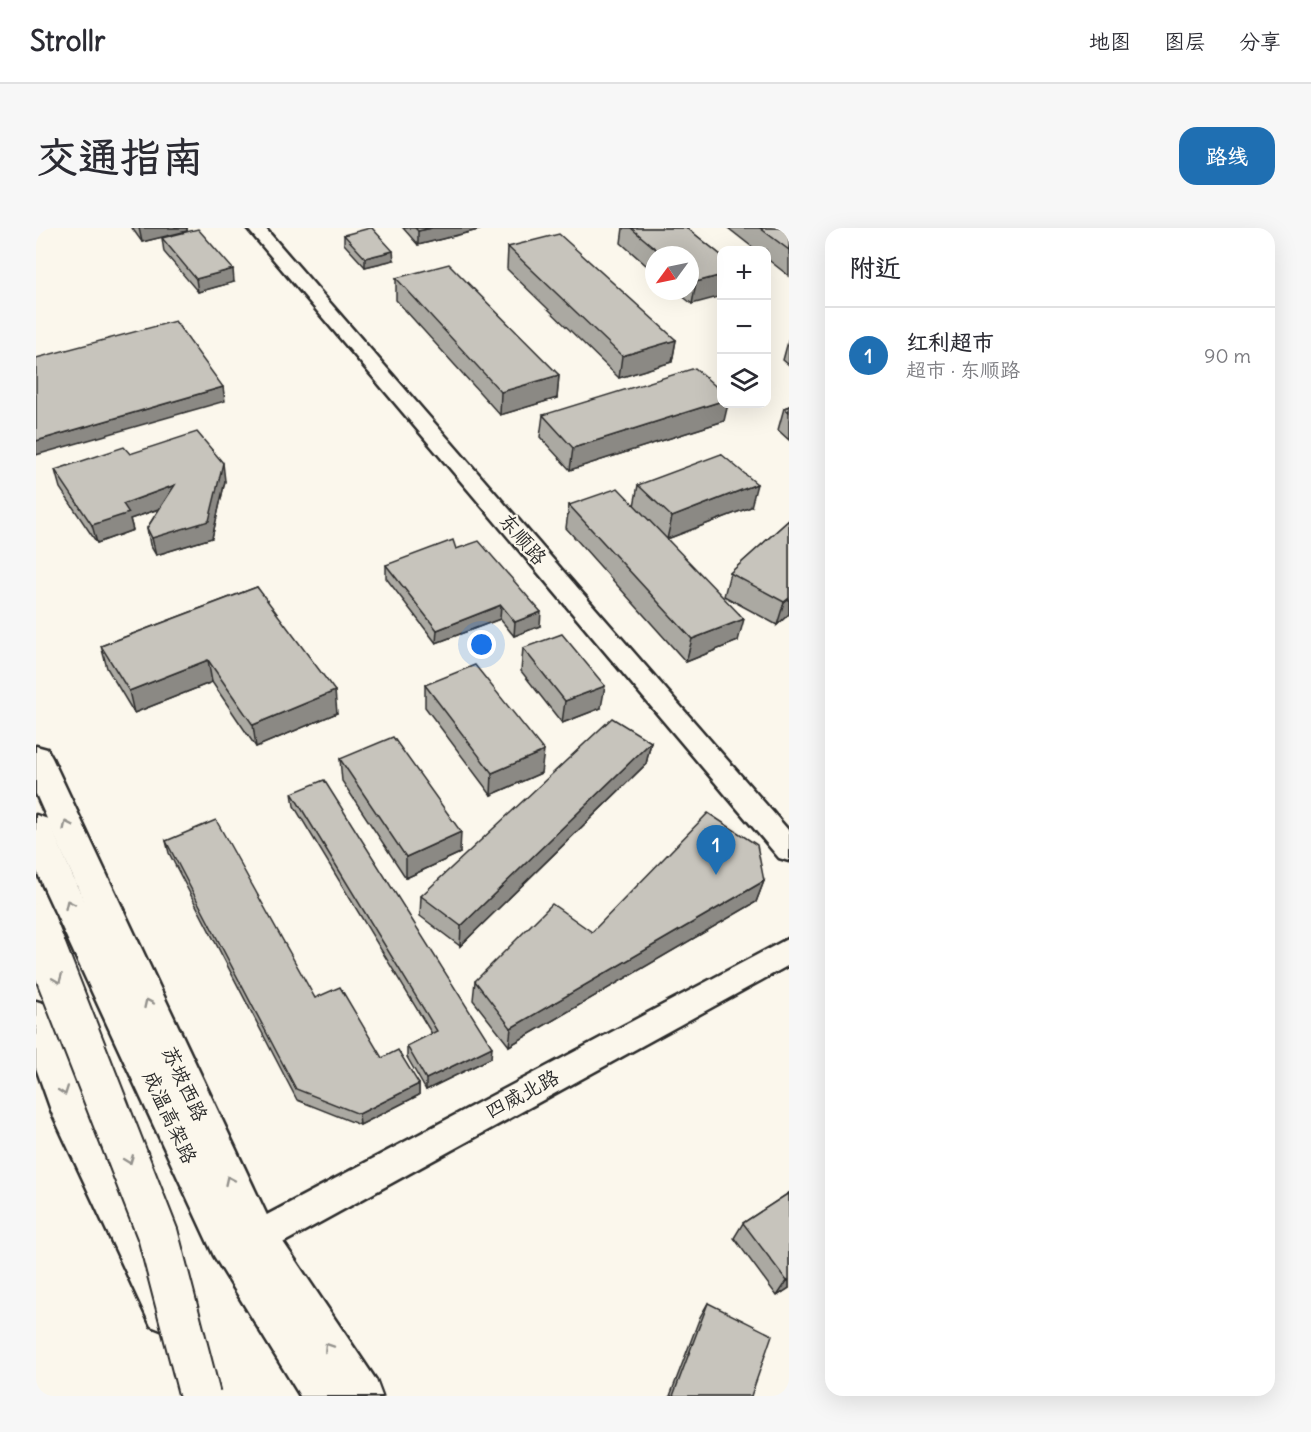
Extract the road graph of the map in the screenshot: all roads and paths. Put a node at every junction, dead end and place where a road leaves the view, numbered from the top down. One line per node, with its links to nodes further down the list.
1 (256, 228): 4 (street, 东顺路)
2 (36, 758): 8 (main road, 苏坡西路, one-way to 2)
3 (36, 828): 11 (main road, 成温高架路, one-way to 3)
4 (789, 850)
5 (36, 924): 9 (main road, one-way to 9, bridge)
6 (789, 950): 8 (street, 四威北路)
7 (36, 1017): 10 (main road, one-way to 10)
8 (256, 1239): 12 (main road, 苏坡西路, one-way to 8)
9 (200, 1396)
10 (207, 1396)
11 (325, 1396)
12 (360, 1396)

